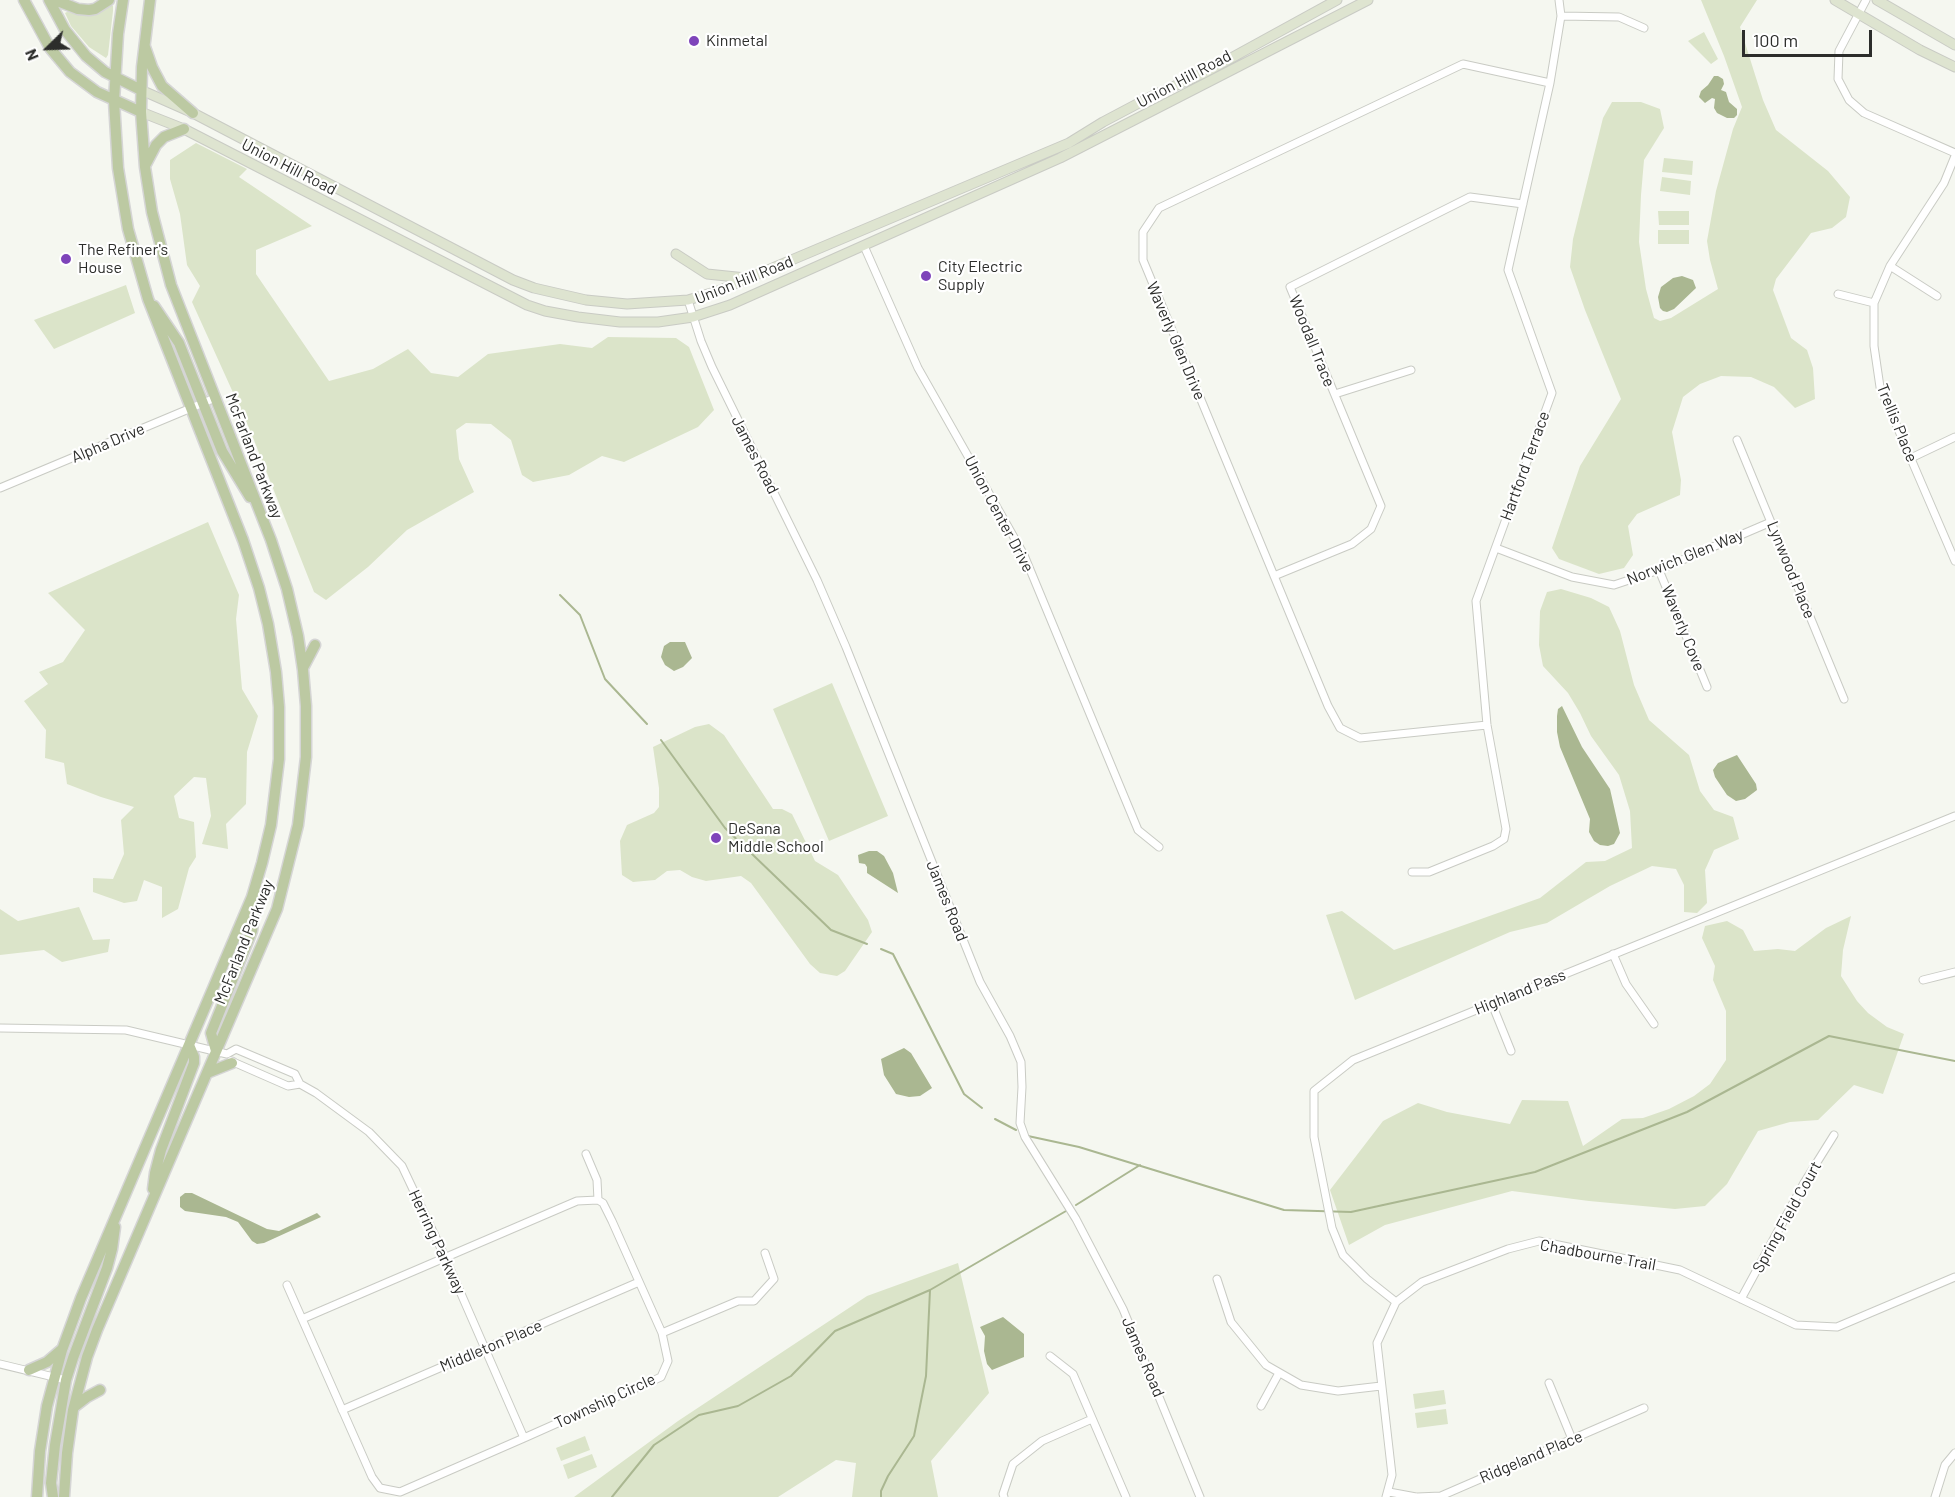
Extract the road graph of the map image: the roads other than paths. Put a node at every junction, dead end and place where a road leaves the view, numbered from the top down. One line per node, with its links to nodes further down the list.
1 (24, 0): 22 (main road, Union Hill Road)
2 (49, 0): 19 (main road, Union Hill Road)
3 (55, 0): 4 (main road)
4 (110, 0)
5 (123, 0): 19 (main road, McFarland Parkway)
6 (150, 0): 16 (main road, McFarland Parkway)
7 (1337, 0): 32 (street, Union Hill Road)
8 (1368, 0): 29 (street, Union Hill Road)
9 (1559, 0): 14 (street, Hartford Terrace)
10 (1835, 0): 13 (street)
11 (1866, 0): 13 (street)
12 (1876, 0): 17 (street)
13 (1858, 13): 18 (street); 26 (street)
14 (1562, 16): 15 (street); 20 (street, Hartford Terrace)
15 (1644, 28)
16 (144, 43): 21 (main road, McFarland Parkway); 24 (main road)
17 (1955, 45)
18 (1955, 67)
19 (115, 78): 21 (main road, Union Hill Road); 22 (main road, McFarland Parkway)
20 (1550, 83): 28 (street, Hartford Terrace); 53 (street, Waverly Glen Drive)
21 (141, 90): 23 (main road, McFarland Parkway); 24 (street, Union Hill Road)
22 (114, 100): 23 (main road, Union Hill Road); 35 (main road, McFarland Parkway)
23 (141, 111): 25 (street, Union Hill Road); 27 (main road, McFarland Parkway)
24 (193, 113): 36 (street, Union Hill Road)
25 (184, 129): 27 (main road); 38 (street, Union Hill Road)
26 (1955, 155): 31 (street, Trellis Place)
27 (145, 167): 41 (main road, McFarland Parkway)
28 (1523, 204): 40 (street, Woodall Trace); 50 (street, Hartford Terrace)
29 (864, 246): 38 (street, Union Hill Road); 60 (street, Union Center Drive)
30 (676, 254): 32 (street)
31 (1890, 266): 34 (street); 37 (street, Trellis Place)
32 (748, 278): 36 (street, Union Hill Road)
33 (1838, 294): 37 (street)
34 (1937, 296)
35 (148, 299): 42 (main road); 43 (main road, McFarland Parkway)
36 (688, 300): 38 (street, James Road)
37 (1874, 303): 46 (street, Trellis Place)
38 (693, 317): 116 (street, James Road)
39 (1411, 370): 40 (street)
40 (1335, 394): 53 (street, Woodall Trace)
41 (215, 398): 42 (street, Alpha Drive); 48 (main road, McFarland Parkway)
42 (203, 403): 43 (street, Alpha Drive); 48 (main road)
43 (190, 408): 47 (street, Alpha Drive); 62 (main road, McFarland Parkway)
44 (1955, 437): 46 (street)
45 (1737, 440): 49 (street, Lynwood Place)
46 (1911, 458): 51 (street, Trellis Place)
47 (0, 488)
48 (260, 511): 55 (main road, McFarland Parkway)
49 (1771, 522): 52 (street, Norwich Glen Way); 57 (street, Lynwood Place)
50 (1496, 548): 52 (street, Norwich Glen Way); 58 (street, Hartford Terrace)
51 (1955, 561)
52 (1659, 570): 56 (street, Waverly Cove)
53 (1274, 576): 58 (street, Waverly Glen Drive)
54 (315, 645): 55 (main road)
55 (303, 670): 71 (main road, McFarland Parkway)
56 (1707, 687)
57 (1844, 699)
58 (1487, 725): 61 (street, Hartford Terrace)
59 (1955, 816): 63 (street, Highland Pass)
60 (1159, 847)
61 (1412, 872)
62 (257, 882): 69 (main road, McFarland Parkway); 71 (main road)
63 (1613, 954): 66 (street, Highland Pass); 67 (street)
64 (1955, 972): 65 (street)
65 (1923, 980)
66 (1492, 1004): 70 (street); 86 (street, Highland Pass)
67 (1654, 1024)
68 (0, 1028): 69 (street, Herring Parkway)
69 (189, 1045): 71 (street, Herring Parkway); 76 (main road); 78 (main road, McFarland Parkway)
70 (1511, 1051)
71 (225, 1056): 72 (main road, McFarland Parkway); 72 (main road); 73 (street, Herring Parkway); 73 (street, Herring Parkway)
72 (207, 1073): 76 (main road, McFarland Parkway)
73 (300, 1084): 80 (street, Herring Parkway)
74 (1834, 1135): 85 (street, Spring Field Court)
75 (586, 1154): 77 (street)
76 (153, 1198): 101 (main road, McFarland Parkway)
77 (598, 1200): 80 (street); 83 (street, Township Circle)
78 (116, 1218): 90 (main road, McFarland Parkway); 96 (main road)
79 (765, 1253): 88 (street)
80 (445, 1257): 87 (street); 89 (street, Herring Parkway)
81 (1955, 1277): 85 (street, Chadbourne Trail)
82 (1217, 1280): 94 (street)
83 (639, 1282): 88 (street, Township Circle); 89 (street, Middleton Place)
84 (287, 1285): 87 (street)
85 (1741, 1299): 86 (street, Chadbourne Trail)
86 (1396, 1302): 98 (street, Chadbourne Trail)
87 (302, 1319): 103 (street)
88 (662, 1333): 105 (street, Township Circle)
89 (485, 1348): 103 (street, Middleton Place); 105 (street, Herring Parkway)
90 (62, 1350): 93 (main road); 95 (main road, McFarland Parkway)
91 (1050, 1356): 104 (street)
92 (0, 1364): 93 (street)
93 (29, 1370): 95 (street)
94 (1279, 1373): 98 (street); 100 (street)
95 (53, 1376): 96 (street); 110 (main road, McFarland Parkway)
96 (66, 1380): 111 (main road)
97 (1549, 1383): 106 (street)
98 (1381, 1386): 109 (street, Chadbourne Trail)
99 (100, 1390): 101 (main road)
100 (1261, 1406)
101 (74, 1408): 112 (main road, McFarland Parkway)
102 (1644, 1408): 106 (street, Ridgeland Place)
103 (342, 1410): 108 (street)
104 (1092, 1419): 114 (street); 115 (street)
105 (524, 1438): 108 (street, Township Circle)
106 (1572, 1439): 117 (street, Ridgeland Place)
107 (1955, 1453): 118 (street)
108 (383, 1489): 113 (street)
109 (1388, 1495): 117 (street, Ridgeland Place)
110 (37, 1497)
111 (53, 1497)
112 (64, 1497)
113 (379, 1497)
114 (1004, 1497)
115 (1126, 1497)
116 (1200, 1497)
117 (1416, 1497)
118 (1935, 1497)

